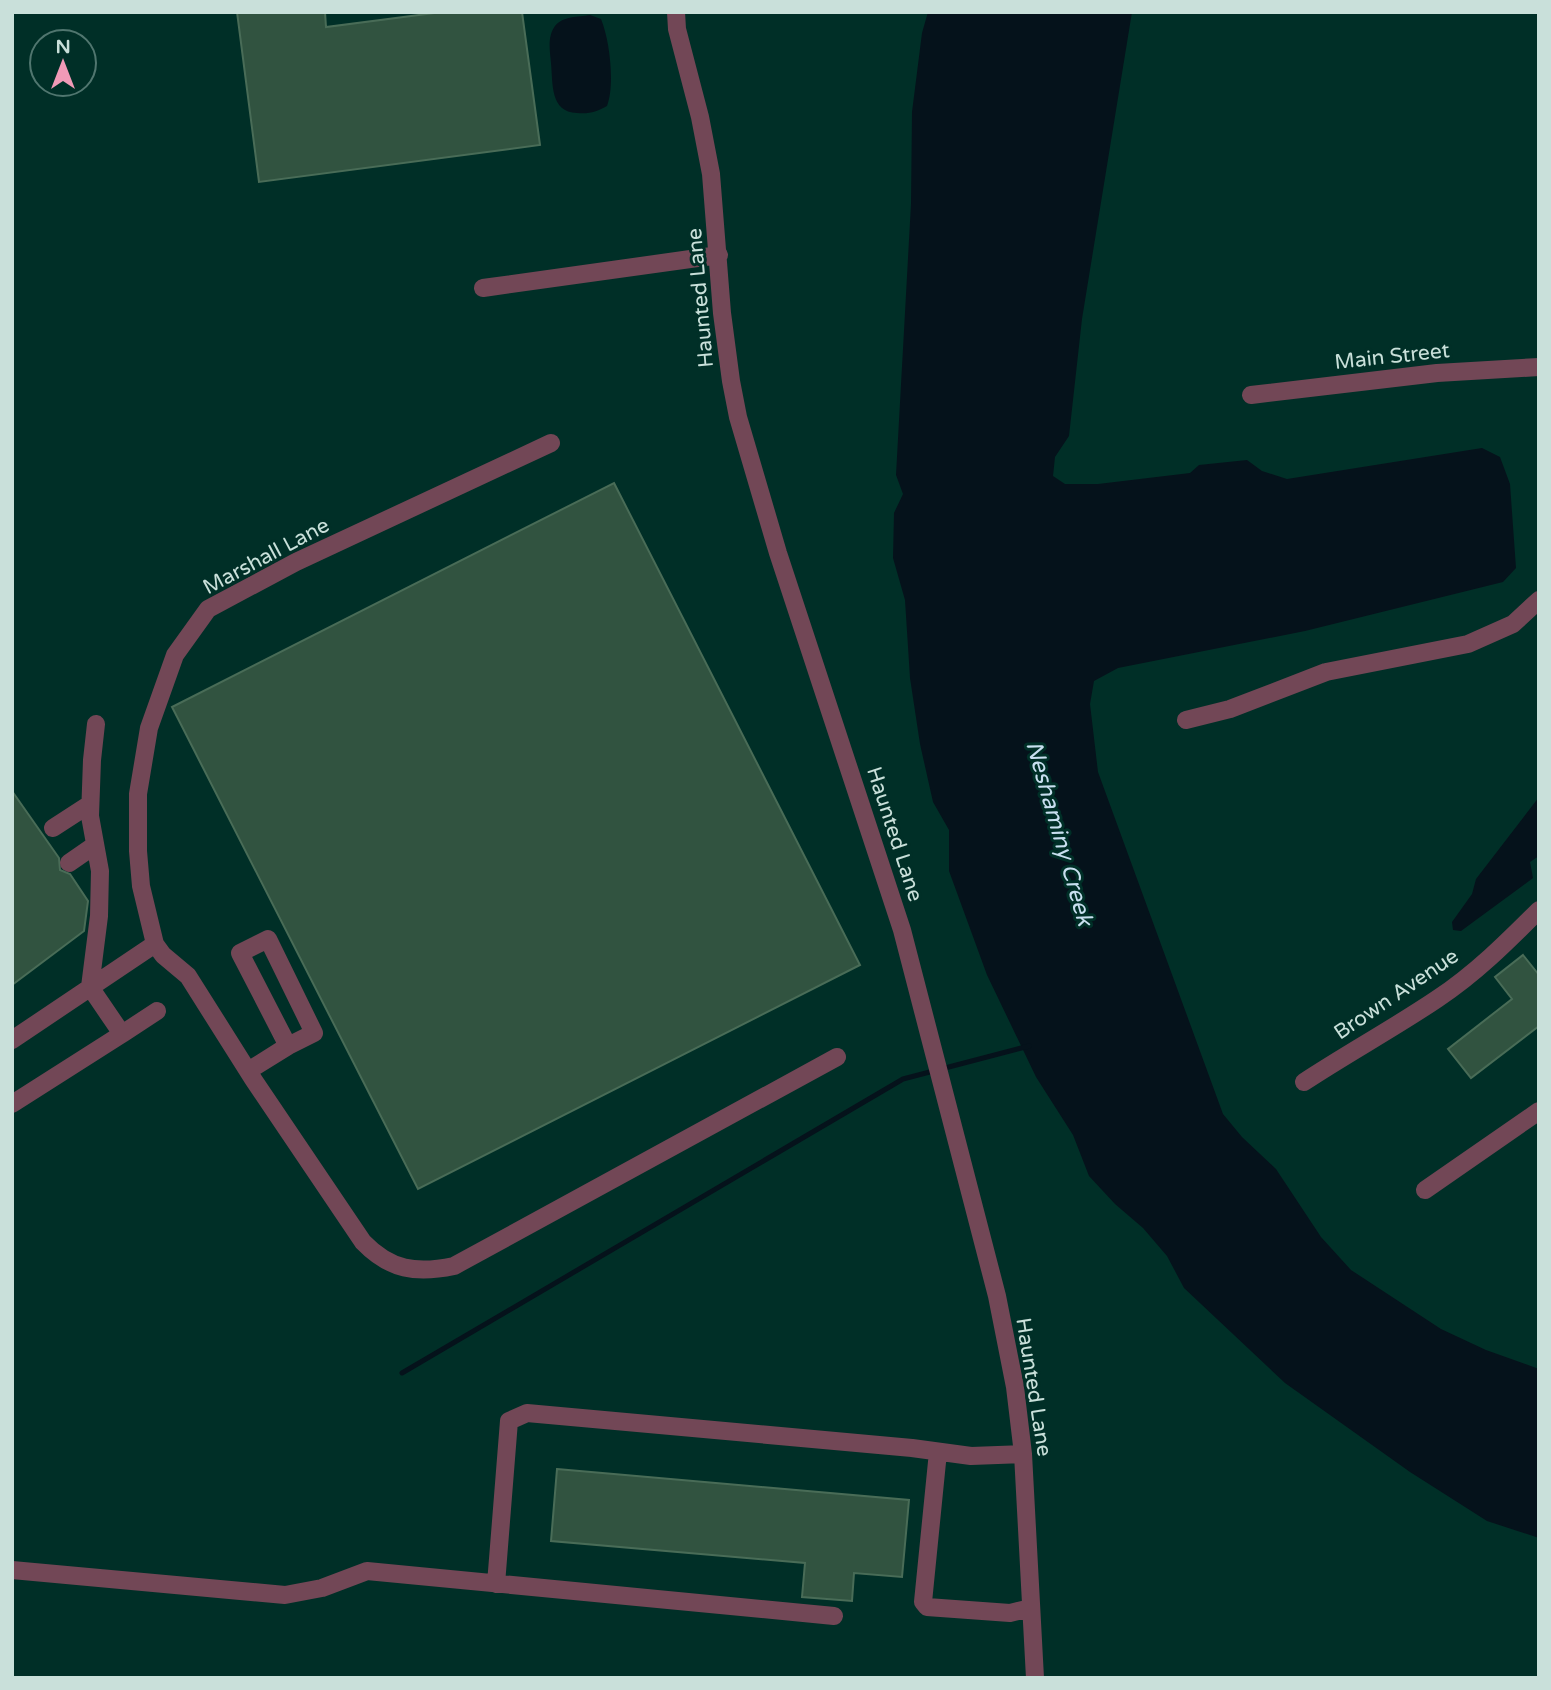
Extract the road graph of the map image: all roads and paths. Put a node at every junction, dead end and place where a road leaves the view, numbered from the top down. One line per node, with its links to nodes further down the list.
1 (676, 12): 2 (street, Haunted Lane)
2 (719, 255): 3 (street); 28 (street, Haunted Lane)
3 (483, 288)
4 (1539, 367): 5 (street, Main Street)
5 (1251, 395)
6 (551, 443): 15 (street, Marshall Lane)
7 (1539, 600): 8 (street)
8 (1186, 720)
9 (96, 724): 10 (street)
10 (90, 804): 11 (street); 12 (street)
11 (53, 828)
12 (95, 845): 13 (street); 16 (street)
13 (69, 863)
14 (1539, 910): 23 (street, Brown Avenue)
15 (155, 944): 16 (street); 22 (street)
16 (90, 987): 18 (street); 19 (street)
17 (157, 1011): 18 (street)
18 (122, 1034): 24 (street)
19 (12, 1040)
20 (288, 1046): 20 (street); 22 (street)
21 (837, 1057): 22 (street)
22 (248, 1071)
23 (1304, 1082)
24 (12, 1104)
25 (1539, 1111): 26 (street)
26 (1425, 1190)
27 (938, 1452): 28 (street); 30 (street); 31 (street)
28 (1023, 1454): 31 (street, Haunted Lane)
29 (12, 1570): 30 (street)
30 (496, 1584): 32 (street)
31 (1031, 1608): 33 (street, Haunted Lane)
32 (834, 1616)
33 (1035, 1678)

